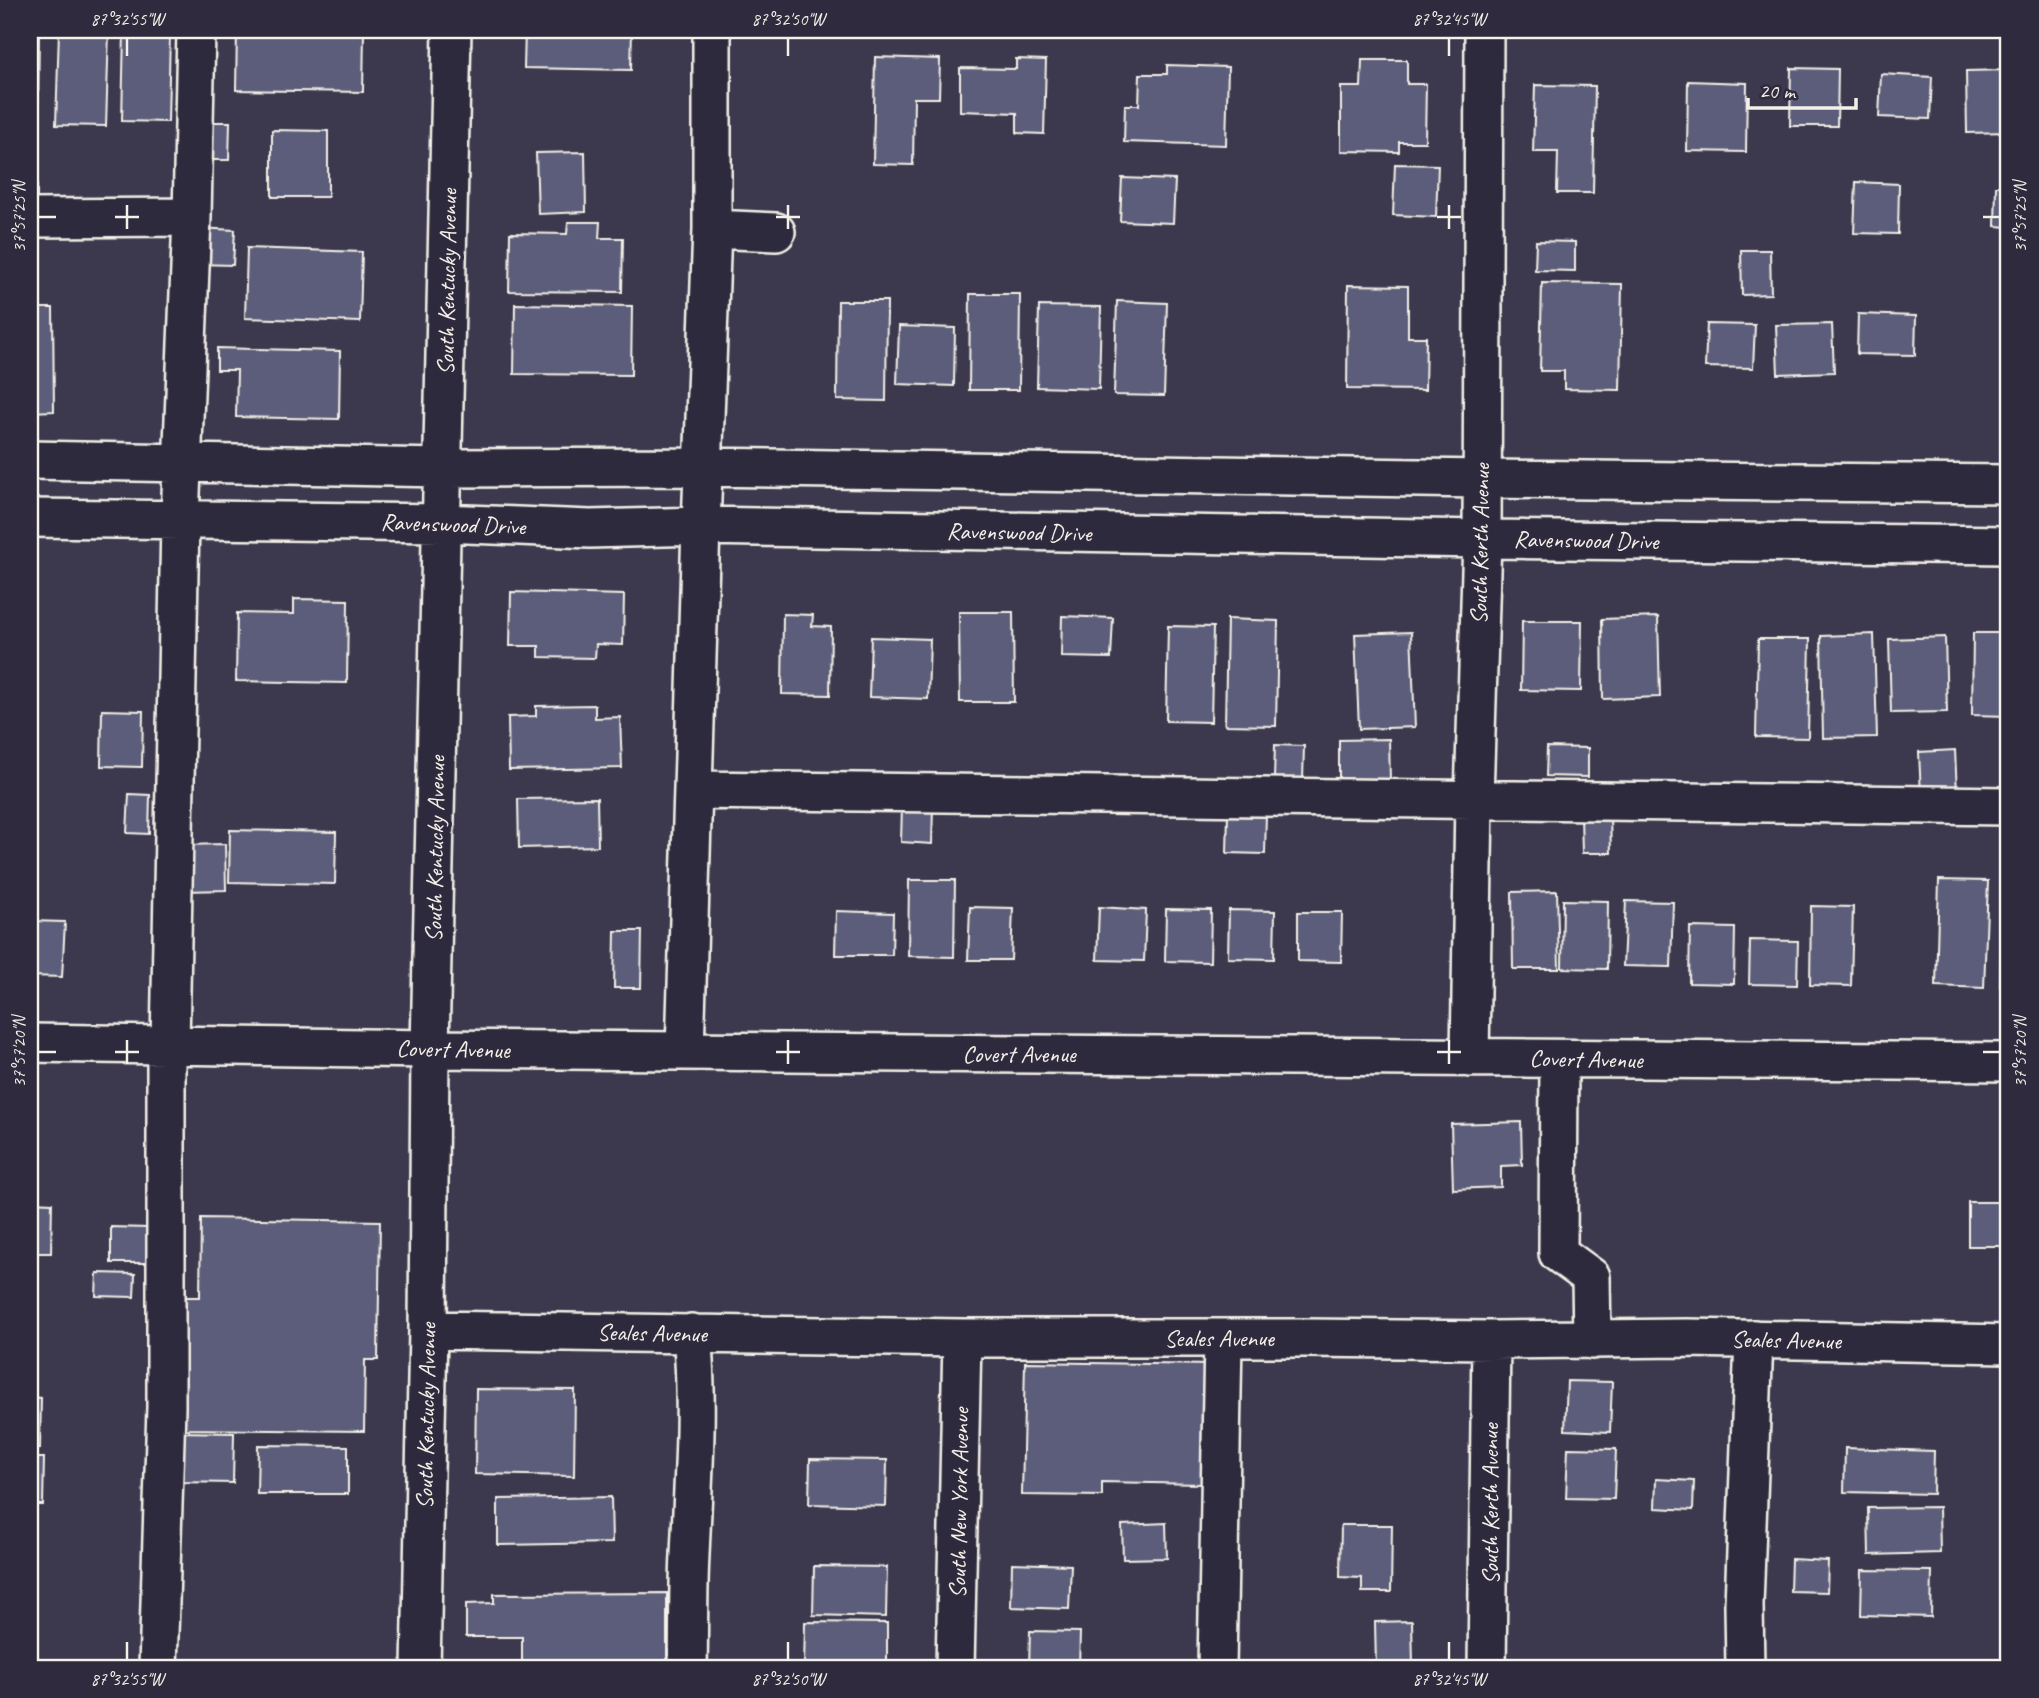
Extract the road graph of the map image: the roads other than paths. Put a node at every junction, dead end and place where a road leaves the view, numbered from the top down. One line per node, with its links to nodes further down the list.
1 (196, 30): 5 (street)
2 (453, 30): 12 (street, South Kentucky Avenue)
3 (712, 30): 7 (street)
4 (1484, 30): 13 (street, South Kerth Avenue)
5 (192, 217): 6 (street); 10 (street)
6 (30, 218)
7 (712, 229): 8 (street); 11 (street)
8 (776, 232)
9 (30, 460): 10 (street)
10 (182, 464): 12 (street); 16 (street)
11 (703, 467): 12 (street); 13 (street); 18 (street)
12 (443, 468): 17 (street, South Kentucky Avenue)
13 (1482, 479): 14 (street); 19 (street, South Kerth Avenue)
14 (2009, 484)
15 (30, 518): 16 (street, Ravenswood Drive)
16 (180, 520): 17 (street, Ravenswood Drive); 25 (street)
17 (442, 523): 18 (street, Ravenswood Drive); 26 (street, South Kentucky Avenue)
18 (701, 526): 19 (street, Ravenswood Drive); 21 (street)
19 (1482, 539): 20 (street, Ravenswood Drive); 22 (street, South Kerth Avenue)
20 (2009, 545)
21 (694, 790): 22 (street); 27 (street)
22 (1474, 798): 23 (street); 28 (street, South Kerth Avenue)
23 (2009, 806)
24 (30, 1043): 25 (street, Covert Avenue)
25 (168, 1045): 26 (street, Covert Avenue); 39 (street)
26 (430, 1048): 27 (street, Covert Avenue); 31 (street, South Kentucky Avenue)
27 (685, 1051): 28 (street, Covert Avenue)
28 (1470, 1058): 29 (street, Covert Avenue)
29 (1559, 1059): 30 (street, Covert Avenue); 37 (street)
30 (2009, 1062)
31 (428, 1330): 32 (street, Seales Avenue); 40 (street, South Kentucky Avenue)
32 (692, 1333): 33 (street, Seales Avenue); 41 (street)
33 (962, 1338): 34 (street, Seales Avenue); 42 (street, South New York Avenue)
34 (1223, 1338): 36 (street, Seales Avenue); 43 (street)
35 (1754, 1339): 37 (street, Seales Avenue); 38 (street, Seales Avenue); 45 (street)
36 (1491, 1340): 37 (street, Seales Avenue); 44 (street, South Kerth Avenue)
37 (1592, 1340)
38 (2009, 1344)
39 (158, 1668)
40 (421, 1668)
41 (688, 1668)
42 (955, 1668)
43 (1217, 1668)
44 (1488, 1668)
45 (1745, 1668)

